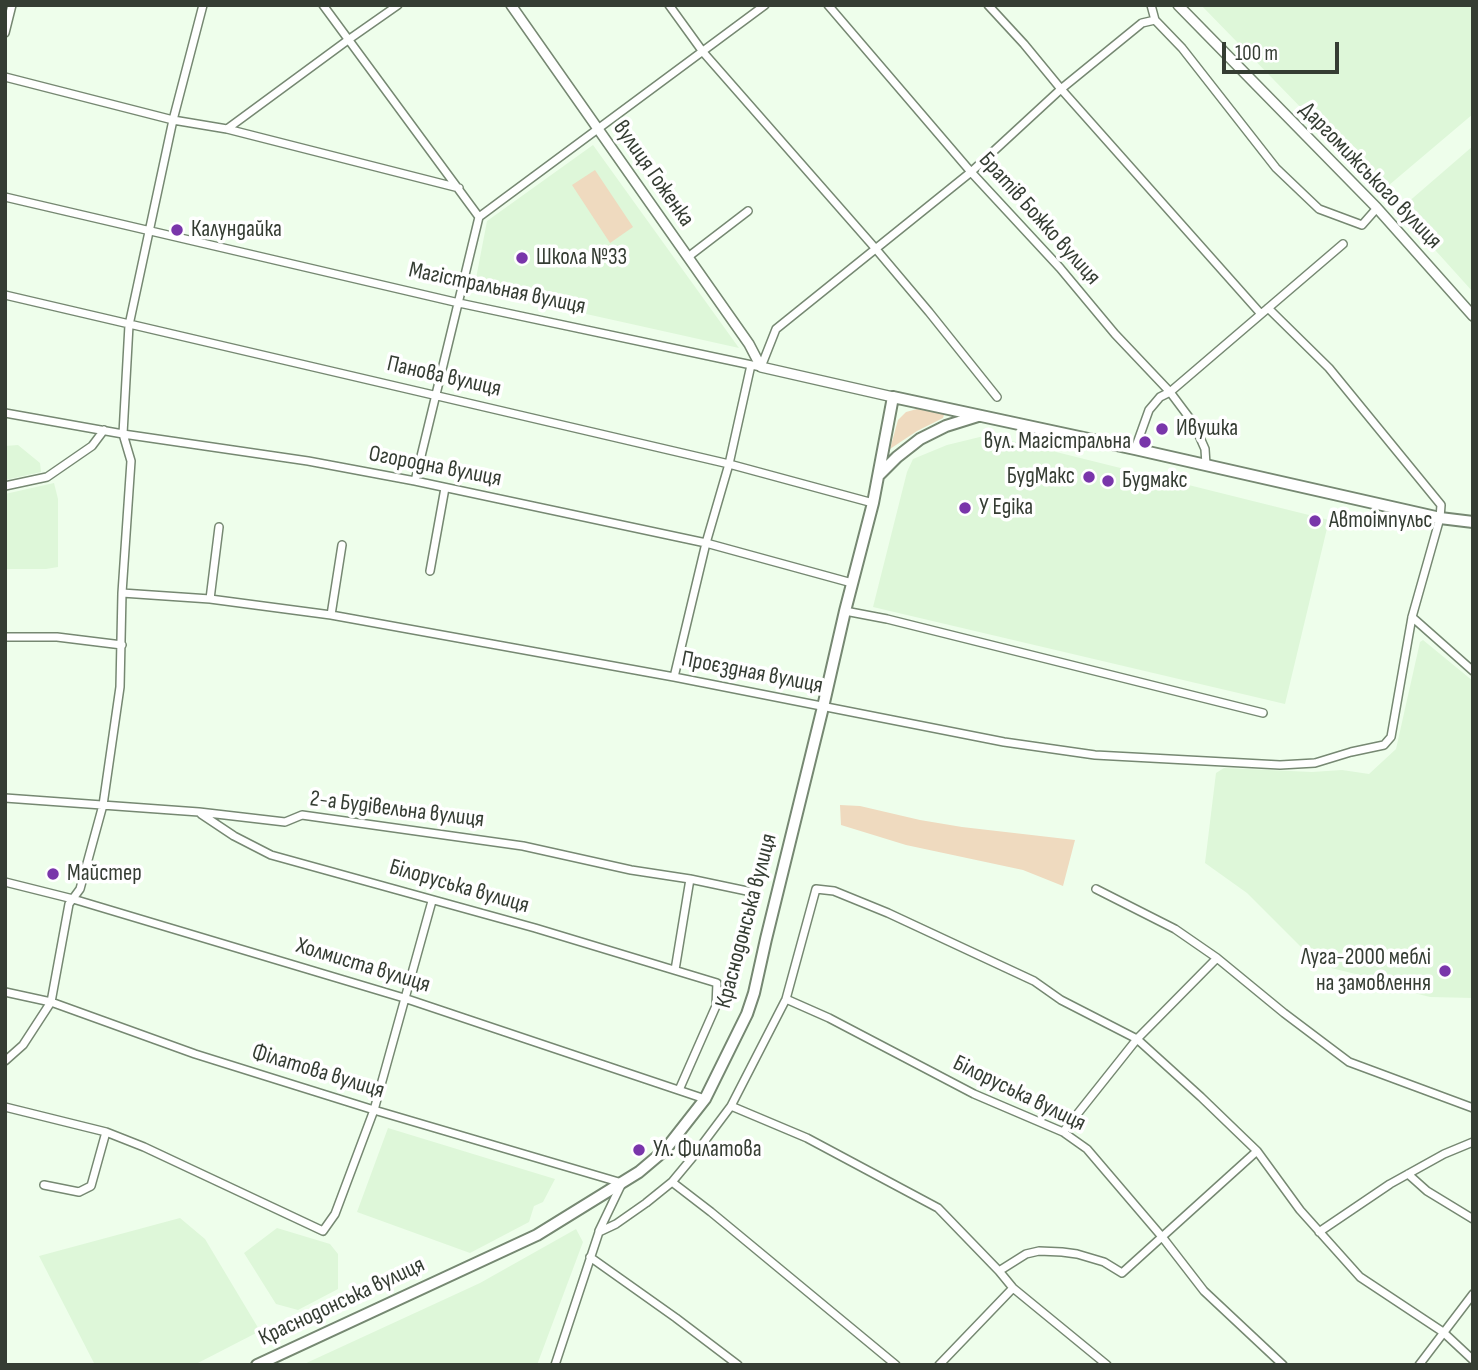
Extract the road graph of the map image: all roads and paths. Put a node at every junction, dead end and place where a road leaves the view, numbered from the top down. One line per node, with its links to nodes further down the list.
1 (12, 5): 13 (street)
2 (203, 5): 18 (street)
3 (323, 5): 14 (street)
4 (398, 5): 14 (street)
5 (511, 5): 20 (street, вулиця Гоженка)
6 (669, 5): 15 (street)
7 (765, 5): 15 (street)
8 (828, 5): 21 (street, Братів Божко вулиця)
9 (988, 5): 17 (street)
10 (1151, 5): 12 (street)
11 (1178, 5): 24 (street, Даргомижського вулиця)
12 (1155, 20): 17 (street); 24 (street)
13 (5, 33)
14 (348, 40): 19 (street); 22 (street)
15 (703, 52): 20 (street); 29 (street)
16 (5, 77): 18 (street)
17 (1061, 89): 21 (street); 33 (street)
18 (173, 120): 19 (street); 27 (street)
19 (227, 129): 22 (street)
20 (597, 129): 26 (street); 30 (street, вулиця Гоженка)
21 (971, 172): 29 (street); 37 (street, Братів Божко вулиця)
22 (458, 188): 26 (street)
23 (5, 197): 27 (street, Магістральная вулиця)
24 (1377, 208): 34 (street, Даргомижського вулиця)
25 (748, 211): 30 (street)
26 (479, 217): 32 (street)
27 (148, 230): 32 (street, Магістральная вулиця); 35 (street)
28 (1343, 244): 33 (street)
29 (875, 248): 36 (street); 40 (street)
30 (688, 257): 36 (street, вулиця Гоженка)
31 (5, 295): 35 (street, Панова вулиця)
32 (459, 303): 36 (street, Магістральная вулиця); 38 (street)
33 (1264, 311): 37 (street); 53 (street)
34 (1473, 316)
35 (130, 325): 38 (street, Панова вулиця); 44 (street)
36 (756, 366): 39 (street, Магістральная вулиця); 46 (street)
37 (1171, 392): 45 (street); 47 (street, Братів Божко вулиця)
38 (437, 395): 46 (street, Панова вулиця); 49 (street)
39 (893, 397): 42 (main road, Магістральная вулиця); 48 (main road, Краснодонська вулиця)
40 (997, 397)
41 (5, 413): 43 (street, Огородна вулиця)
42 (981, 415): 45 (main road, Магістральная вулиця); 48 (main road)
43 (104, 430): 44 (street, Огородна вулиця); 50 (street)
44 (123, 434): 49 (street, Огородна вулиця); 60 (street)
45 (1135, 449): 47 (main road)
46 (729, 464): 52 (street, Панова вулиця); 56 (street)
47 (1206, 465): 53 (main road)
48 (878, 476): 52 (main road, Краснодонська вулиця)
49 (415, 481): 51 (street, Огородна вулиця)
50 (5, 486)
51 (445, 488): 56 (street, Огородна вулиця); 58 (street)
52 (873, 503): 59 (main road, Краснодонська вулиця)
53 (1440, 518): 54 (main road); 64 (street)
54 (1472, 522)
55 (219, 527): 61 (street)
56 (705, 543): 59 (street, Огородна вулиця); 68 (street)
57 (342, 545): 63 (street)
58 (430, 571)
59 (852, 583): 62 (main road, Краснодонська вулиця)
60 (122, 593): 61 (street, Проєздная вулиця); 66 (street)
61 (210, 599): 63 (street, Проєздная вулиця)
62 (845, 611): 69 (main road, Краснодонська вулиця); 70 (street)
63 (331, 615): 68 (street, Проєздная вулиця)
64 (1412, 617): 67 (street); 69 (street, Проєздная вулиця)
65 (5, 637): 66 (street)
66 (122, 645): 72 (street)
67 (1473, 671)
68 (674, 677): 69 (street, Проєздная вулиця)
69 (823, 707): 89 (main road, Краснодонська вулиця)
70 (1263, 713)
71 (5, 798): 72 (street, 2-а Будівельна вулиця)
72 (103, 805): 73 (street, 2-а Будівельна вулиця); 78 (street)
73 (199, 812): 74 (street, 2-а Будівельна вулиця); 79 (street, Білоруська вулиця)
74 (690, 879): 77 (street, 2-а Будівельна вулиця); 81 (street)
75 (5, 882): 78 (street, Холмиста вулиця)
76 (1096, 889): 80 (street)
77 (747, 891)
78 (73, 899): 83 (street, Холмиста вулиця); 85 (street)
79 (432, 901): 81 (street, Білоруська вулиця); 83 (street)
80 (1217, 958): 86 (street); 92 (street)
81 (675, 970): 88 (street, Білоруська вулиця)
82 (5, 992): 85 (street, Філатова вулиця)
83 (404, 998): 88 (street, Холмиста вулиця); 93 (street)
84 (786, 999): 86 (street); 90 (street); 95 (street, Білоруська вулиця)
85 (51, 1002): 87 (street); 93 (street, Філатова вулиця)
86 (1137, 1039): 95 (street); 97 (street)
87 (5, 1061)
88 (679, 1090): 89 (street, Холмиста вулиця)
89 (705, 1099): 100 (main road, Краснодонська вулиця)
90 (731, 1106): 99 (street); 107 (street)
91 (5, 1107): 94 (street)
92 (1473, 1108)
93 (374, 1110): 94 (street); 100 (street, Філатова вулиця)
94 (106, 1132): 101 (street)
95 (1063, 1132): 105 (street, Білоруська вулиця)
96 (1473, 1142): 98 (street)
97 (1256, 1151): 104 (street); 105 (street)
98 (1408, 1174): 102 (street); 104 (street)
99 (672, 1182): 103 (street); 115 (street)
100 (622, 1183): 103 (street); 112 (main road, Краснодонська вулиця)
101 (44, 1185)
102 (1473, 1219)
103 (598, 1232): 106 (street)
104 (1319, 1233): 110 (street)
105 (1163, 1237): 107 (street); 118 (street, Білоруська вулиця)
106 (590, 1256): 113 (street); 114 (street)
107 (999, 1271): 108 (street)
108 (1013, 1288): 116 (street); 117 (street)
109 (1473, 1294): 110 (street)
110 (1443, 1332): 111 (street); 119 (street)
111 (1473, 1360)
112 (257, 1365)
113 (555, 1365)
114 (738, 1365)
115 (896, 1365)
116 (939, 1365)
117 (1107, 1365)
118 (1283, 1365)
119 (1419, 1365)

